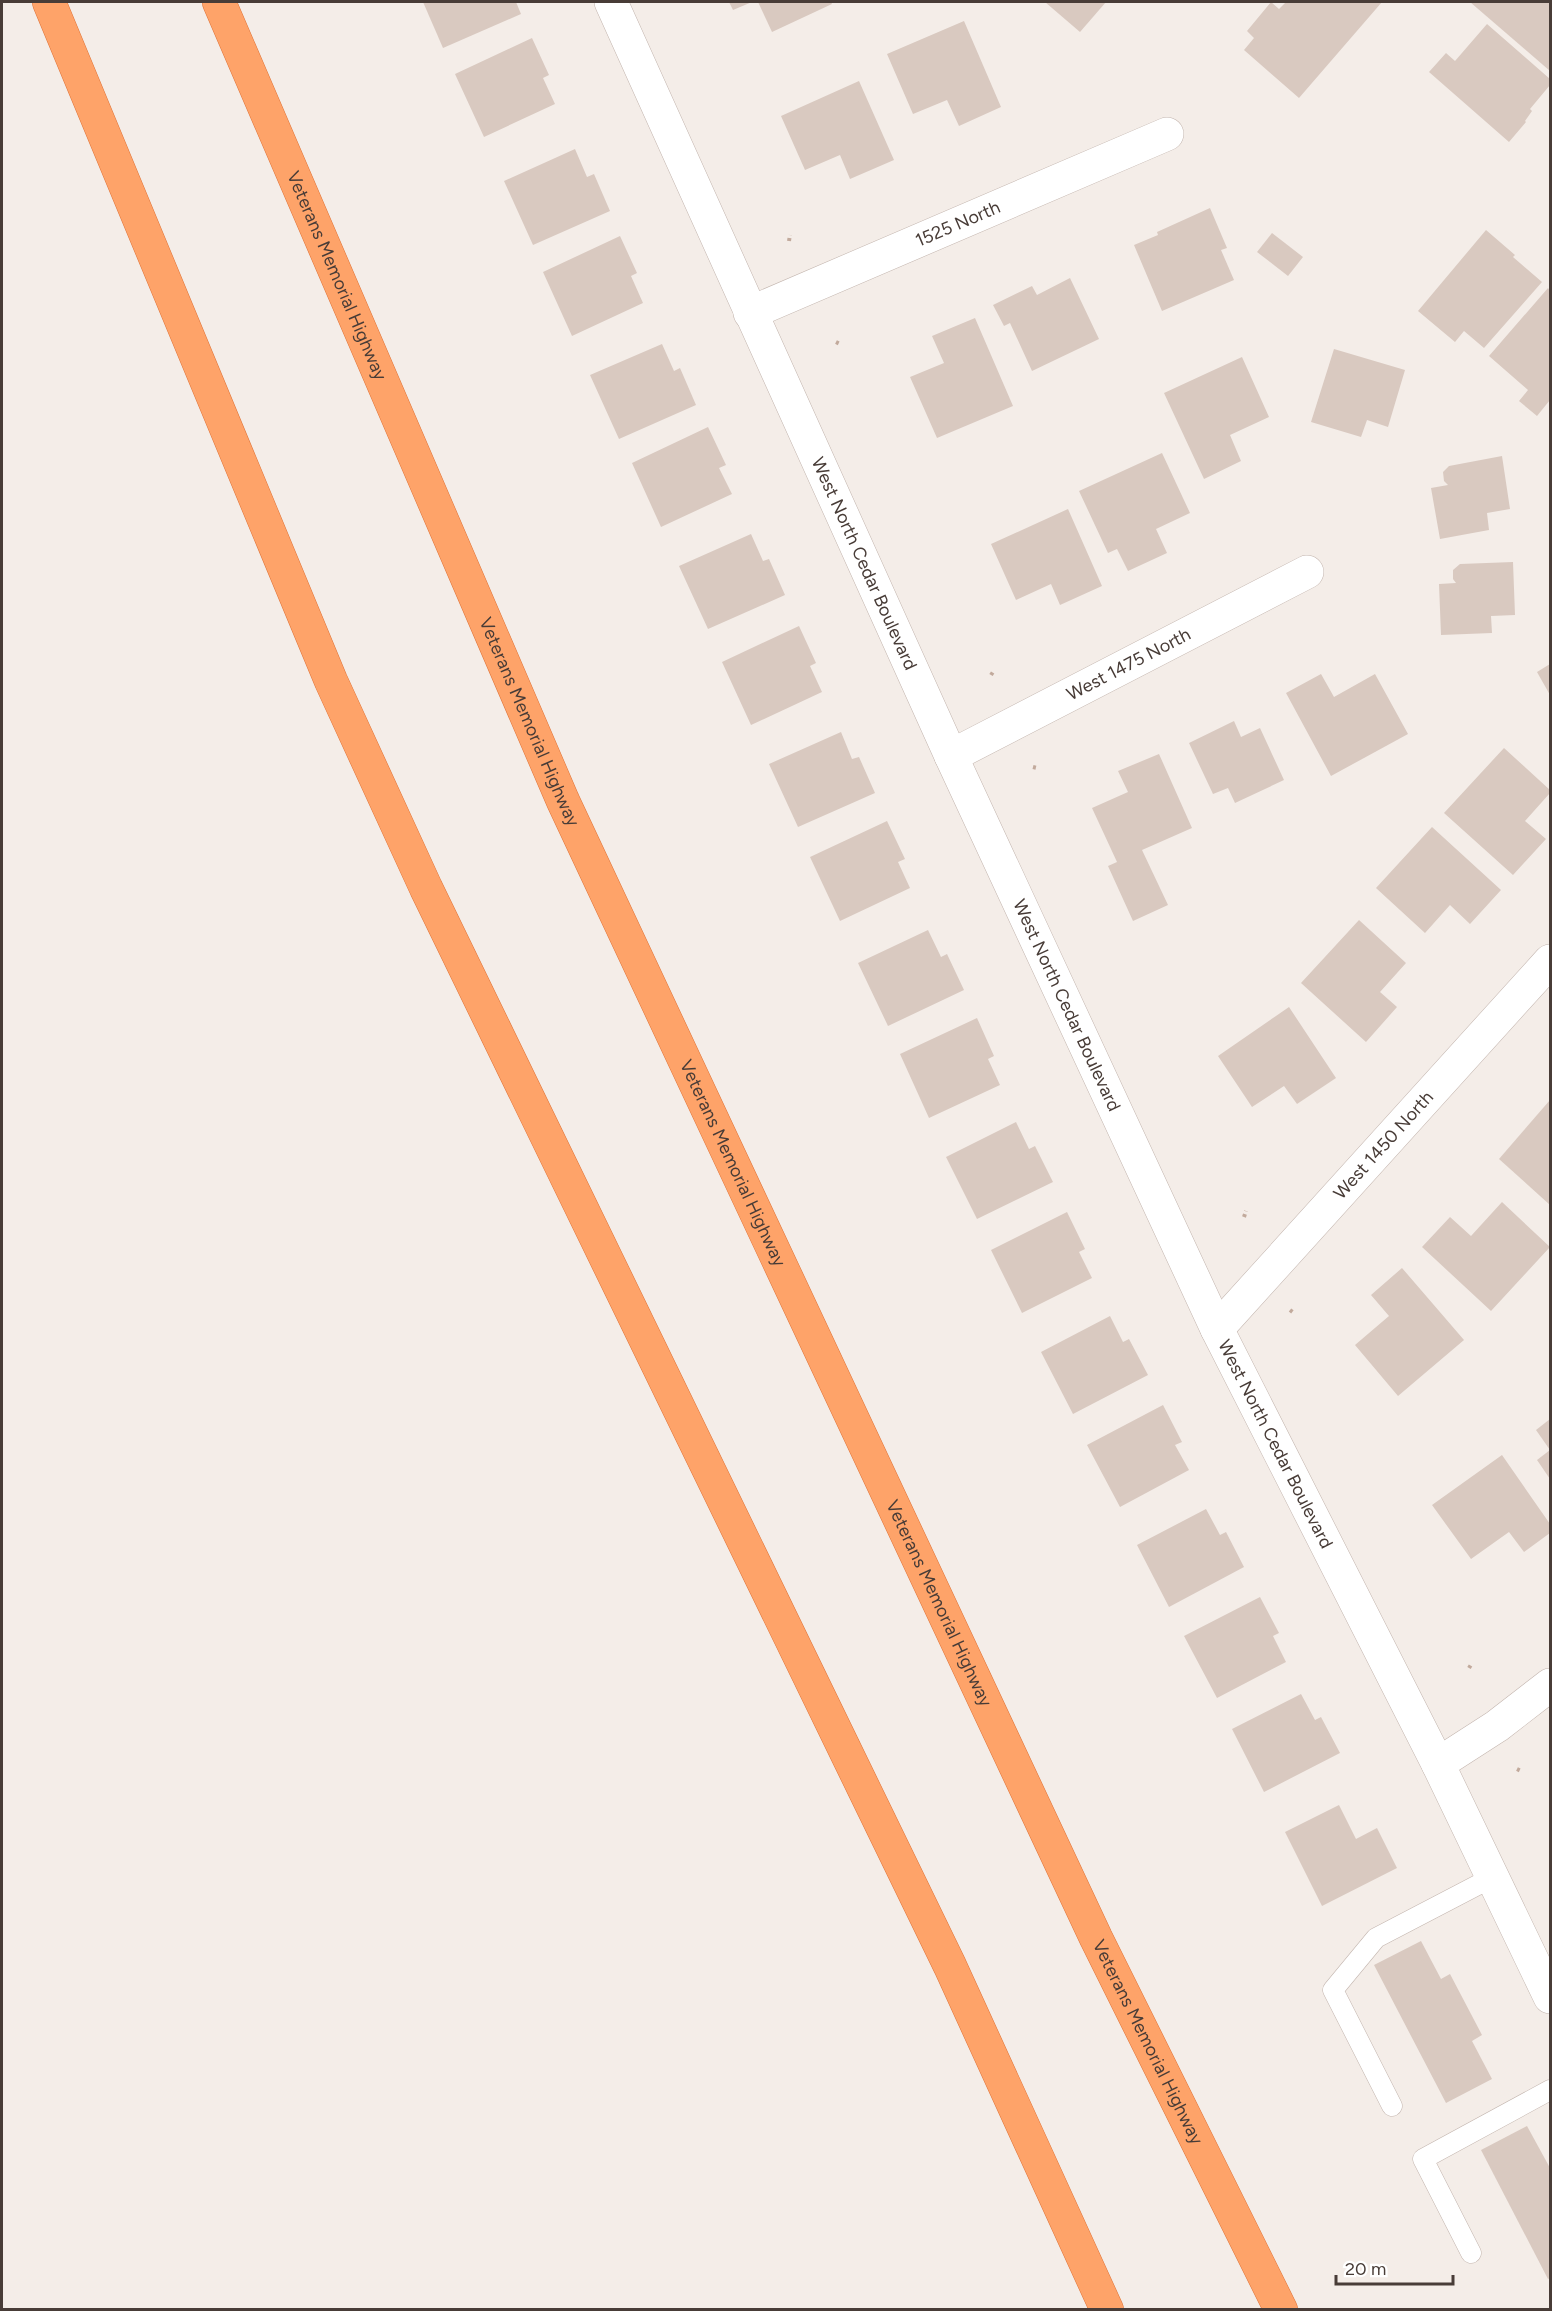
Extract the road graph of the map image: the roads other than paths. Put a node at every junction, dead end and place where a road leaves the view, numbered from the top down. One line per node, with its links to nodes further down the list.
1 (49, 2): 17 (highway)
2 (219, 2): 18 (highway, Veterans Memorial Highway)
3 (611, 2): 5 (street, West North Cedar Boulevard)
4 (1167, 134): 5 (street, 1525 North)
5 (750, 313): 7 (street, West North Cedar Boulevard)
6 (1307, 572): 7 (street, West 1475 North)
7 (951, 756): 9 (street, West North Cedar Boulevard)
8 (1551, 961): 9 (street, West 1450 North)
9 (1217, 1329): 11 (street, West North Cedar Boulevard)
10 (1551, 1685): 11 (street)
11 (1438, 1764): 12 (street, West North Cedar Boulevard)
12 (1493, 1877): 13 (street, West North Cedar Boulevard); 15 (lane)
13 (1550, 1996)
14 (1551, 2090): 16 (lane)
15 (1392, 2106)
16 (1471, 2253)
17 (1107, 2310)
18 (1281, 2310)

